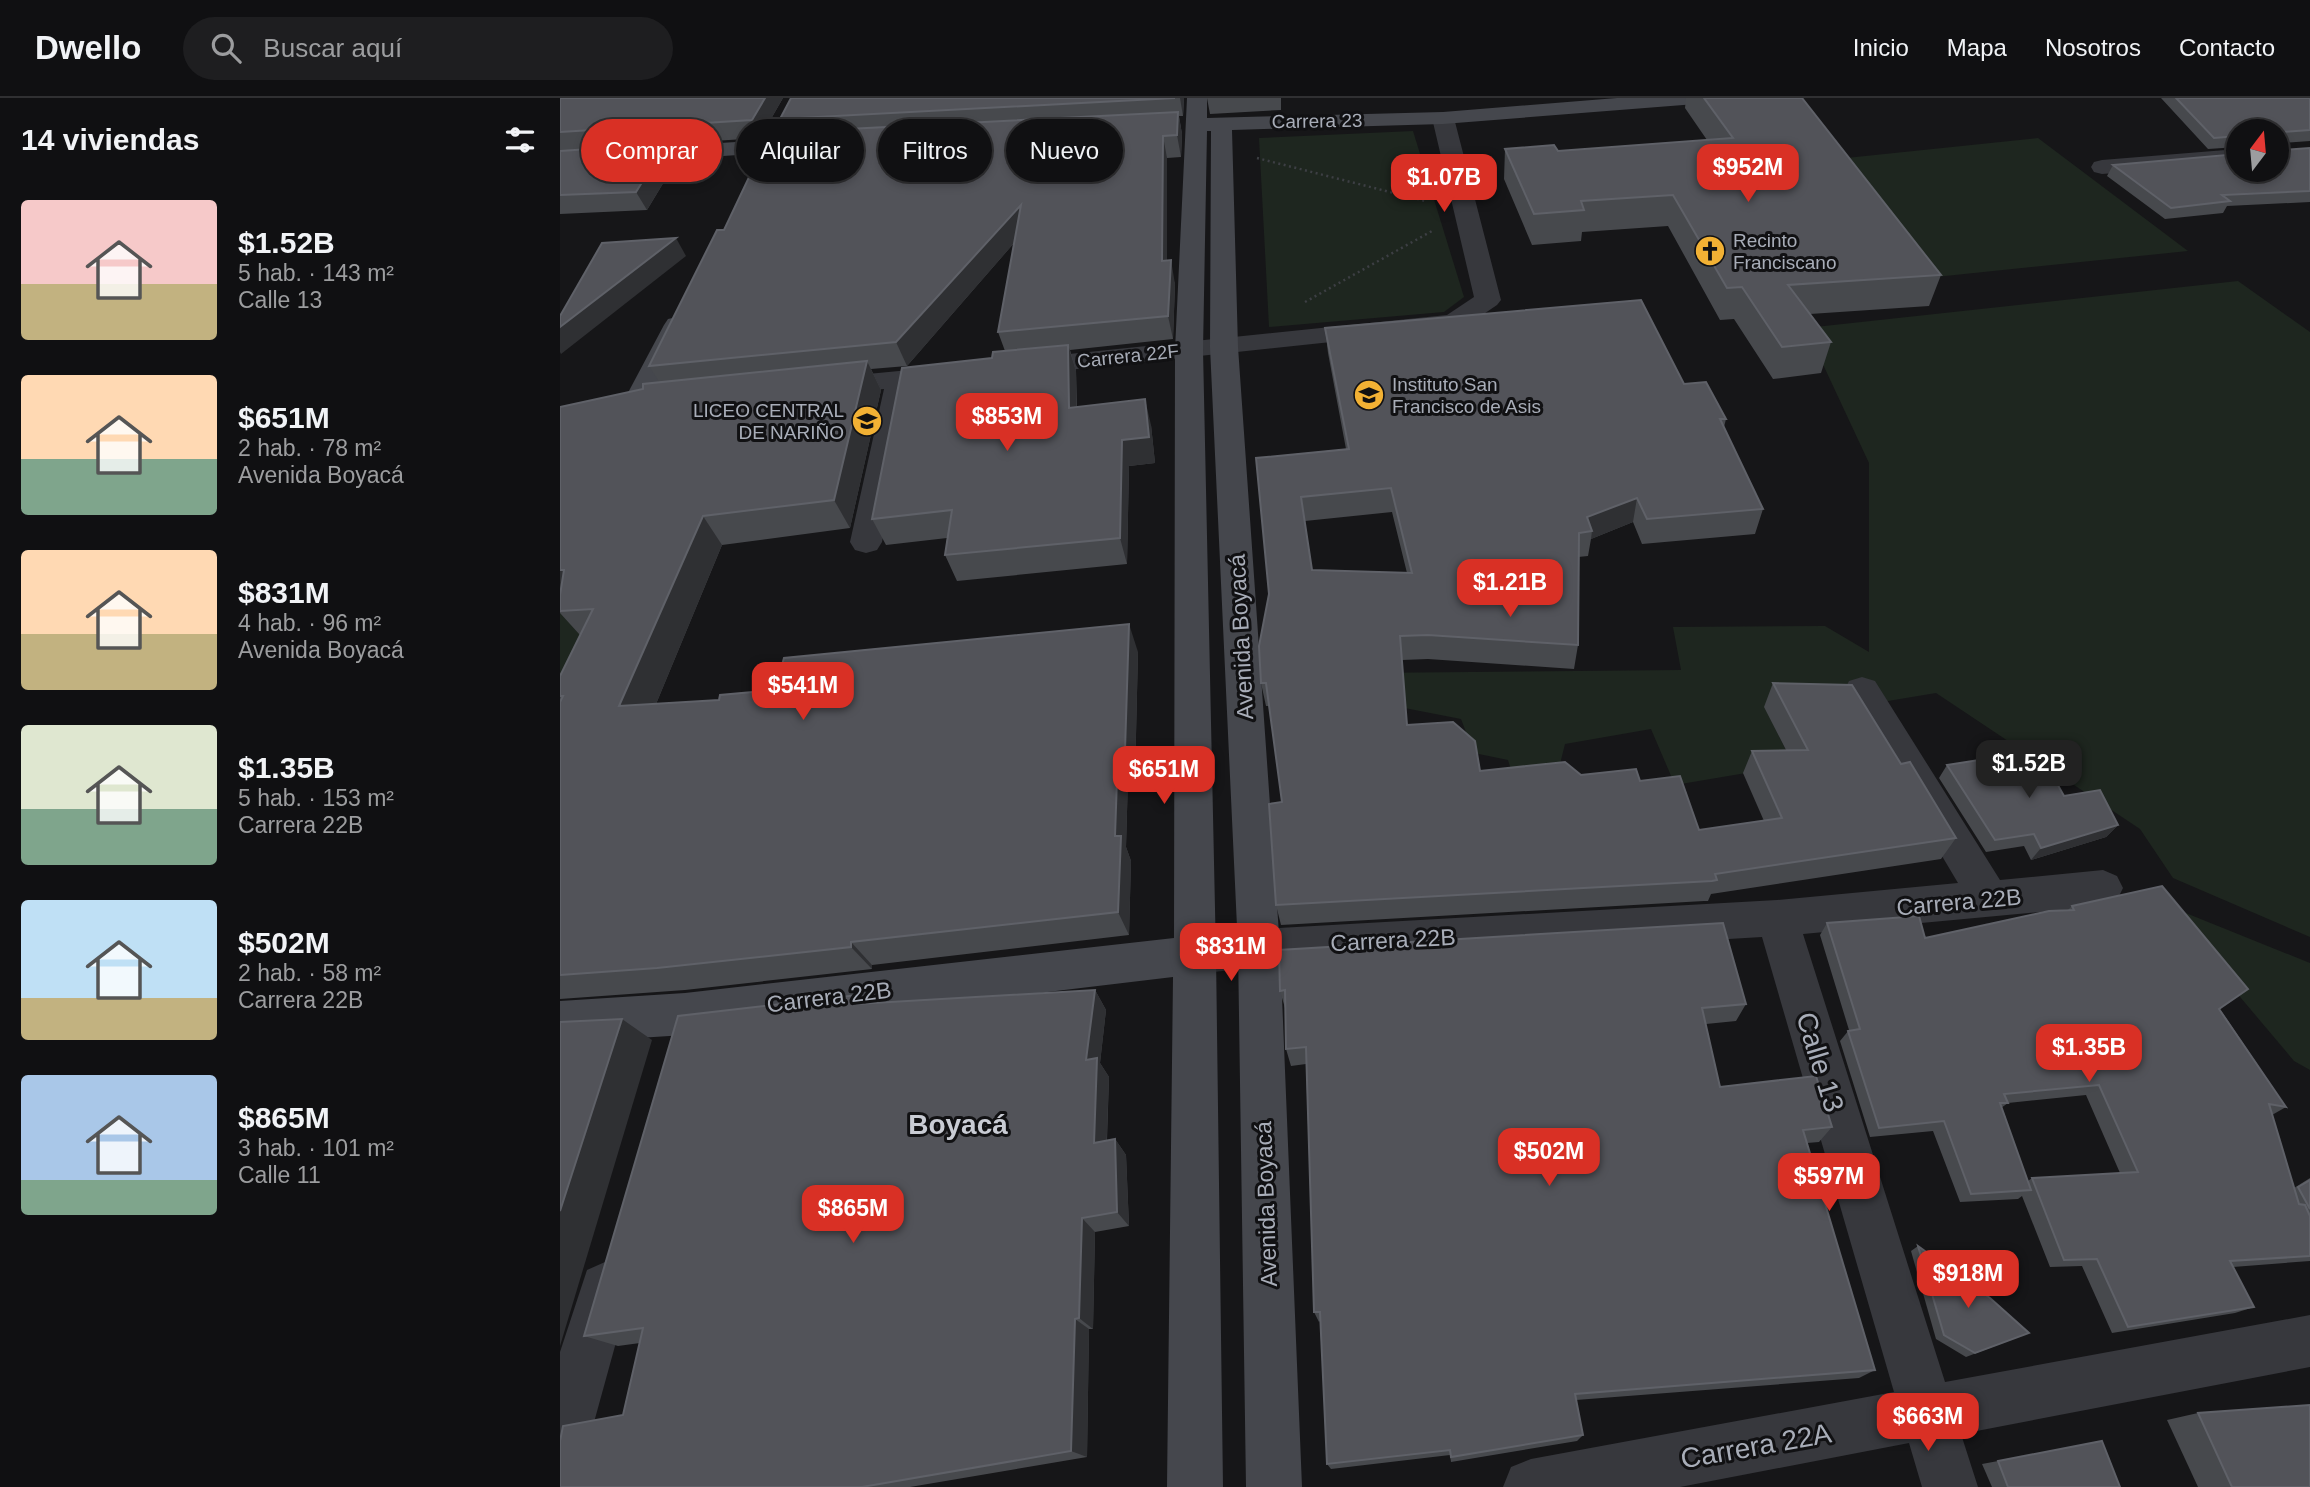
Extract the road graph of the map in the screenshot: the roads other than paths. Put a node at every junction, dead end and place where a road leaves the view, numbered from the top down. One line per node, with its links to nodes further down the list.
1 (1696, 98): 2 (main road, Carrera 23)
2 (1624, 101): 3 (main road, Carrera 23)
3 (1443, 118): 4 (main road, Carrera 23); 10 (street, Carrera 22F)
4 (1201, 124): 10 (main road, Avenida Boyacá)
5 (736, 149): 7 (main road)
6 (2226, 157): 8 (street)
7 (560, 160)
8 (2102, 167)
9 (686, 306): 13 (main road)
10 (1207, 348): 11 (street, Carrera 22F); 19 (main road, Avenida Boyacá); 20 (main road, Avenida Boyacá)
11 (900, 379): 12 (street, Carrera 22F); 14 (street)
12 (803, 388)
13 (637, 404)
14 (866, 542)
15 (1862, 691): 17 (street)
16 (2103, 888): 17 (street, Carrera 22B)
17 (1990, 900): 18 (street, Carrera 22B)
18 (1777, 918): 19 (street, Carrera 22B); 24 (street, Calle 13)
19 (1259, 948): 20 (street, Carrera 22B); 27 (main road, Avenida Boyacá)
20 (1195, 955): 21 (main road, Carrera 22B); 26 (main road, Avenida Boyacá)
21 (560, 1022)
22 (619, 1243): 25 (street)
23 (2310, 1340): 24 (street, Carrera 22A)
24 (1926, 1415): 28 (street, Carrera 22A); 29 (street, Calle 13)
25 (560, 1444)
26 (1195, 1487)
27 (1274, 1487)
28 (1531, 1487)
29 (1950, 1487)

